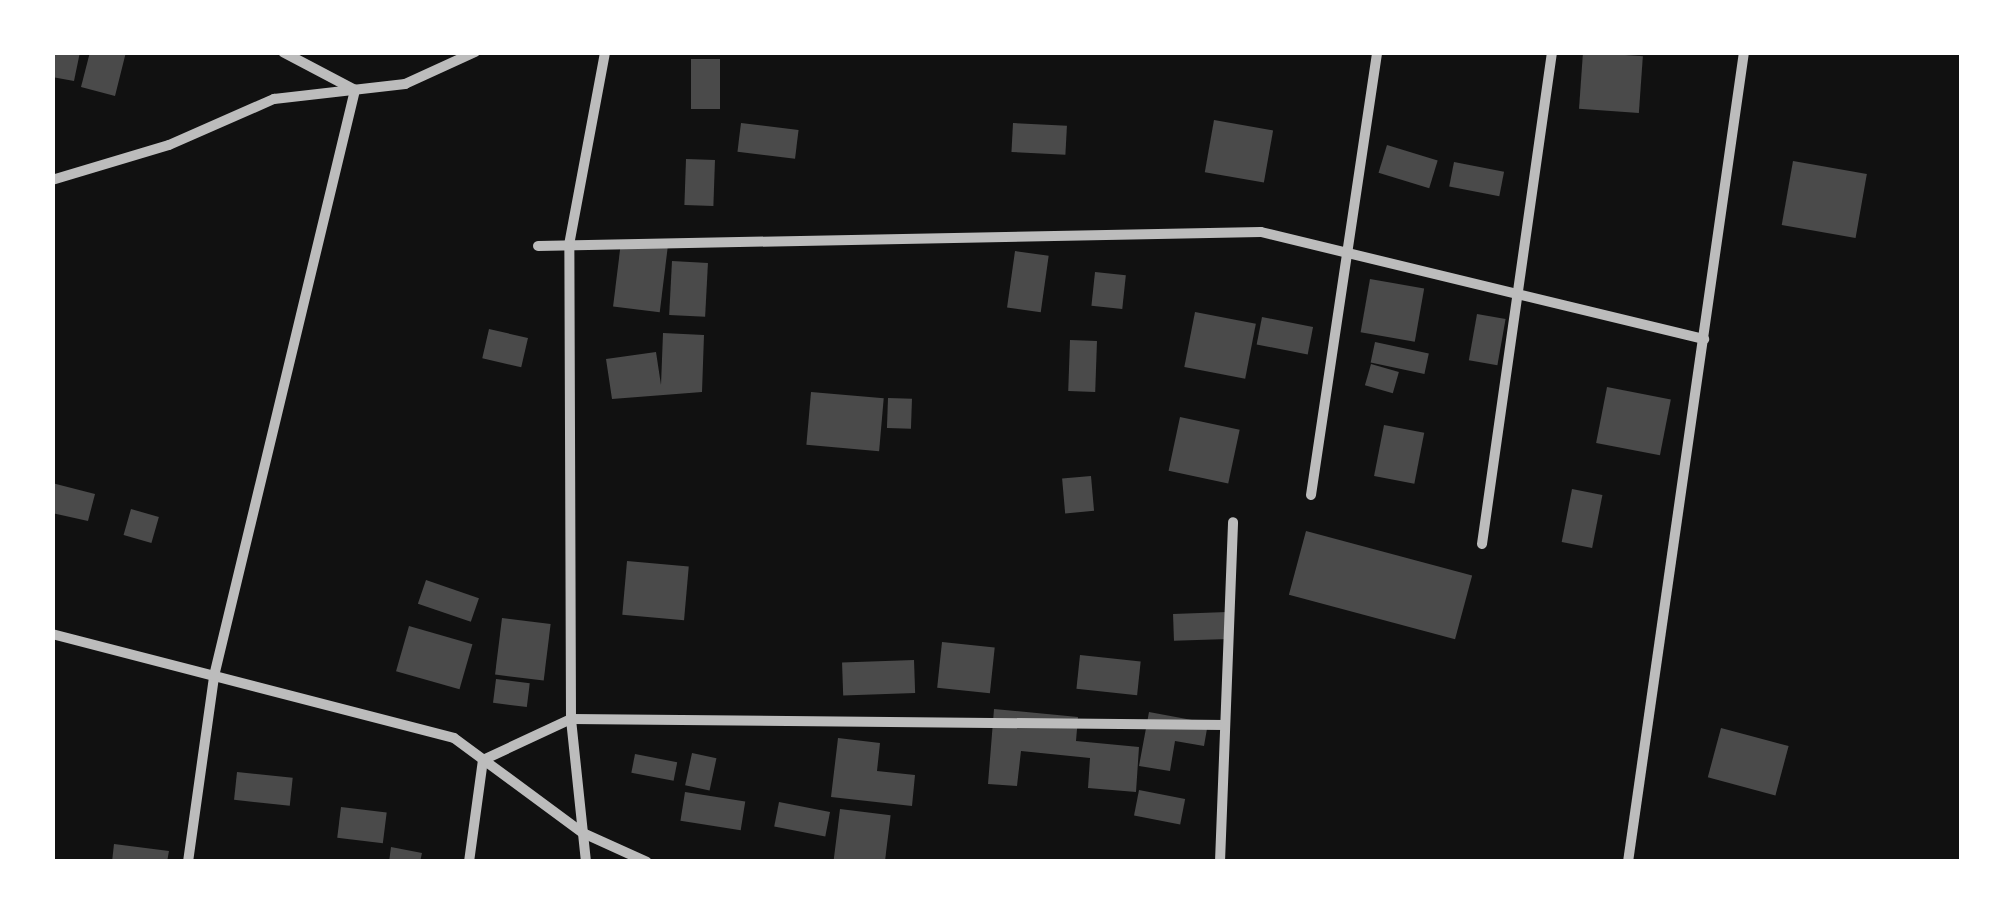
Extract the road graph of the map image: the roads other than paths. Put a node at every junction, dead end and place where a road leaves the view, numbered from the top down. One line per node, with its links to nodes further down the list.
1 (282, 52): 7 (street)
2 (475, 52): 7 (street)
3 (605, 52): 9 (street)
4 (1377, 52): 11 (street)
5 (1552, 52): 12 (street)
6 (1744, 52): 13 (street)
7 (355, 90): 8 (street); 18 (street)
8 (52, 180)
9 (569, 245): 10 (street); 11 (street); 19 (street)
10 (538, 246)
11 (1348, 254): 12 (street); 14 (street)
12 (1519, 295): 13 (street); 16 (street)
13 (1704, 339): 28 (street)
14 (1310, 495)
15 (1233, 522): 20 (street)
16 (1482, 544)
17 (52, 634): 18 (street)
18 (214, 676): 21 (street); 23 (street)
19 (571, 719): 20 (street); 21 (street); 22 (street)
20 (1225, 725): 27 (street)
21 (483, 760): 22 (street); 24 (street)
22 (583, 833): 25 (street); 26 (street)
23 (188, 862)
24 (469, 862)
25 (586, 862)
26 (647, 862)
27 (1220, 862)
28 (1628, 862)

